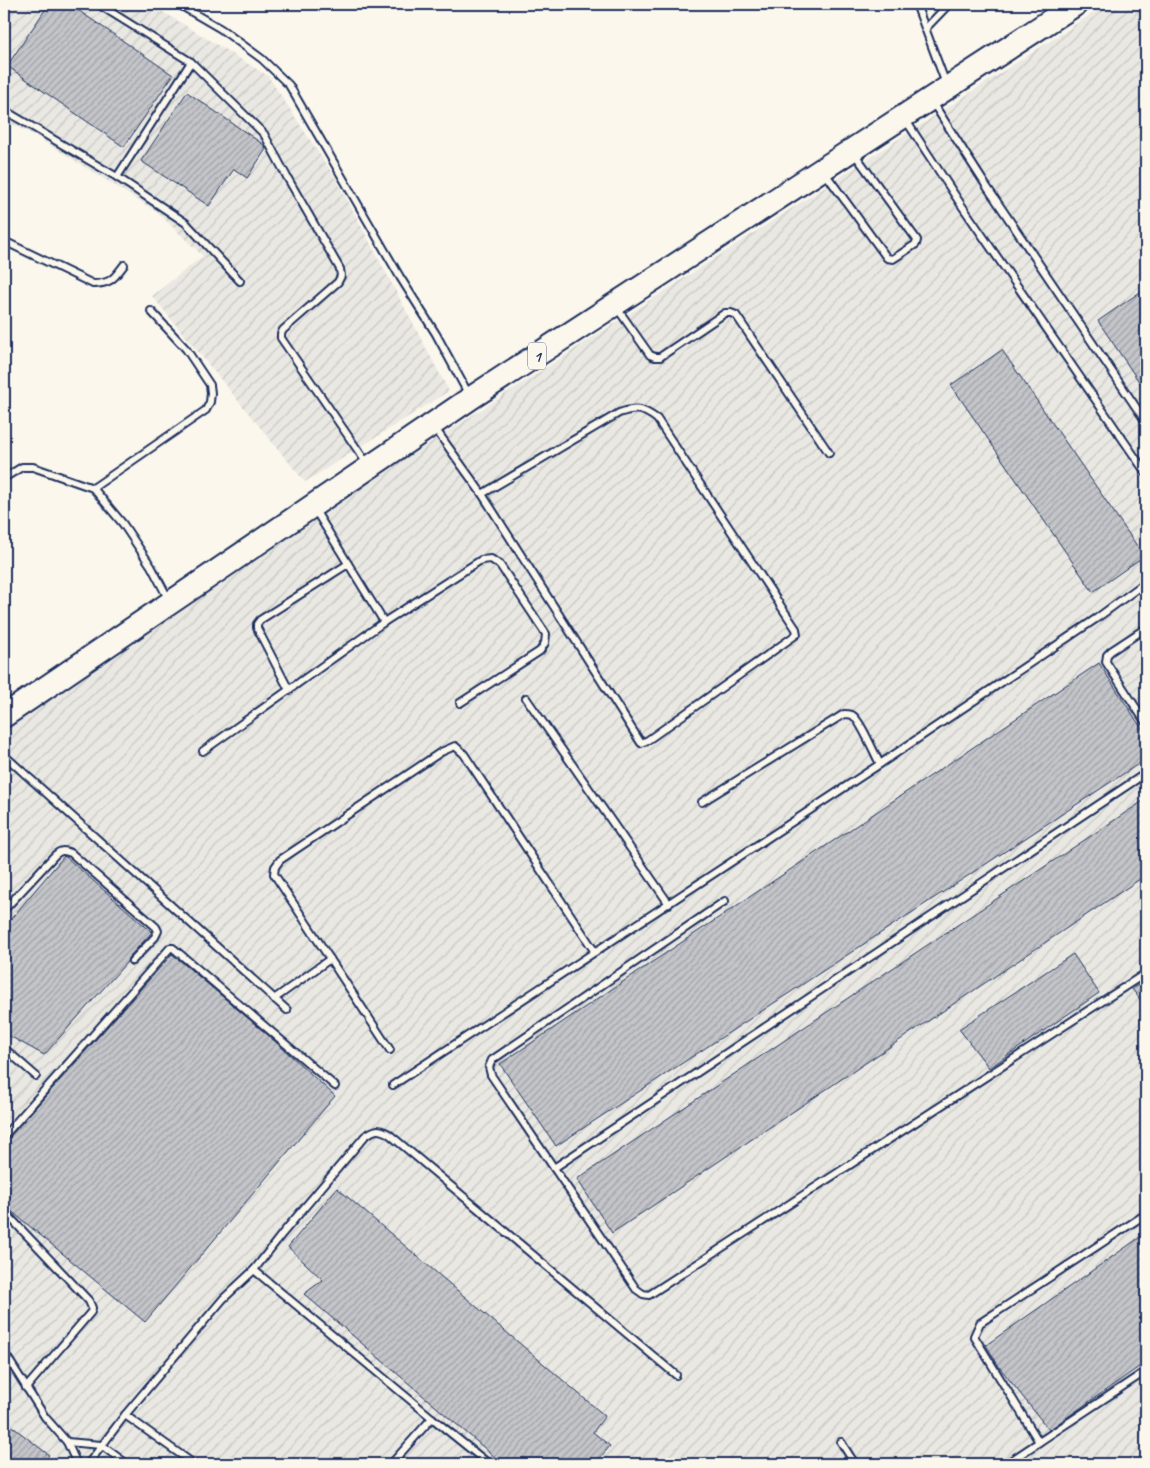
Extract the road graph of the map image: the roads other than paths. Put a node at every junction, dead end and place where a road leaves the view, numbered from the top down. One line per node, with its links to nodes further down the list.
1 (98, 4): 7 (lane)
2 (178, 4): 19 (lane)
3 (916, 4): 6 (lane)
4 (949, 4): 6 (lane)
5 (1076, 4): 8 (highway, 1)
6 (925, 29): 8 (lane)
7 (191, 62): 13 (lane); 23 (lane)
8 (939, 93): 10 (highway, 1); 20 (lane)
9 (4, 110): 13 (lane)
10 (903, 117): 11 (highway, 1); 24 (lane)
11 (852, 150): 12 (highway, 1); 12 (lane)
12 (822, 170): 17 (highway, 1)
13 (117, 177): 16 (lane)
14 (4, 241): 15 (lane)
15 (124, 265)
16 (240, 281)
17 (614, 305): 19 (highway, 1); 22 (lane)
18 (152, 311): 26 (lane)
19 (471, 398): 21 (highway, 1)
20 (1146, 422)
21 (432, 424): 23 (highway, 1); 27 (lane)
22 (829, 453)
23 (370, 468): 28 (highway, 1)
24 (1146, 473)
25 (4, 478): 26 (lane)
26 (93, 488): 31 (lane)
27 (482, 494): 27 (lane)
28 (313, 507): 29 (lane); 31 (highway, 1)
29 (348, 564): 32 (lane); 34 (lane)
30 (1146, 582): 41 (lane)
31 (171, 604): 37 (highway, 1)
32 (384, 622): 34 (lane); 36 (lane)
33 (1146, 628): 38 (lane)
34 (289, 690): 39 (lane)
35 (526, 698): 45 (lane)
36 (460, 703)
37 (7, 708)
38 (1146, 723)
39 (203, 751)
40 (4, 756): 51 (lane)
41 (880, 764): 43 (lane); 45 (lane)
42 (1146, 773): 59 (lane)
43 (702, 802)
44 (725, 901): 59 (lane)
45 (669, 904): 47 (lane)
46 (4, 910): 49 (lane)
47 (594, 952): 48 (lane); 56 (lane)
48 (330, 959): 51 (lane); 54 (lane)
49 (132, 961)
50 (1146, 973): 59 (lane)
51 (274, 999): 52 (lane)
52 (287, 1010)
53 (4, 1048): 55 (lane)
54 (390, 1050)
55 (36, 1076)
56 (393, 1085)
57 (335, 1086): 58 (lane)
58 (4, 1136)
59 (554, 1168)
60 (4, 1211): 66 (lane)
61 (1146, 1214): 71 (lane)
62 (254, 1270): 65 (lane); 67 (lane); 68 (lane)
63 (4, 1352): 66 (lane)
64 (1146, 1371): 71 (lane)
65 (676, 1374)
66 (26, 1388): 69 (lane)
67 (124, 1415): 72 (lane); 76 (lane)
68 (432, 1418): 77 (lane); 78 (lane)
69 (67, 1442): 72 (lane); 73 (lane)
70 (841, 1442): 79 (lane)
71 (1039, 1442): 80 (lane)
72 (101, 1445): 74 (lane); 75 (lane)
73 (77, 1464)
74 (88, 1464)
75 (127, 1464)
76 (194, 1464)
77 (391, 1464)
78 (489, 1464)
79 (855, 1464)
80 (1006, 1464)

